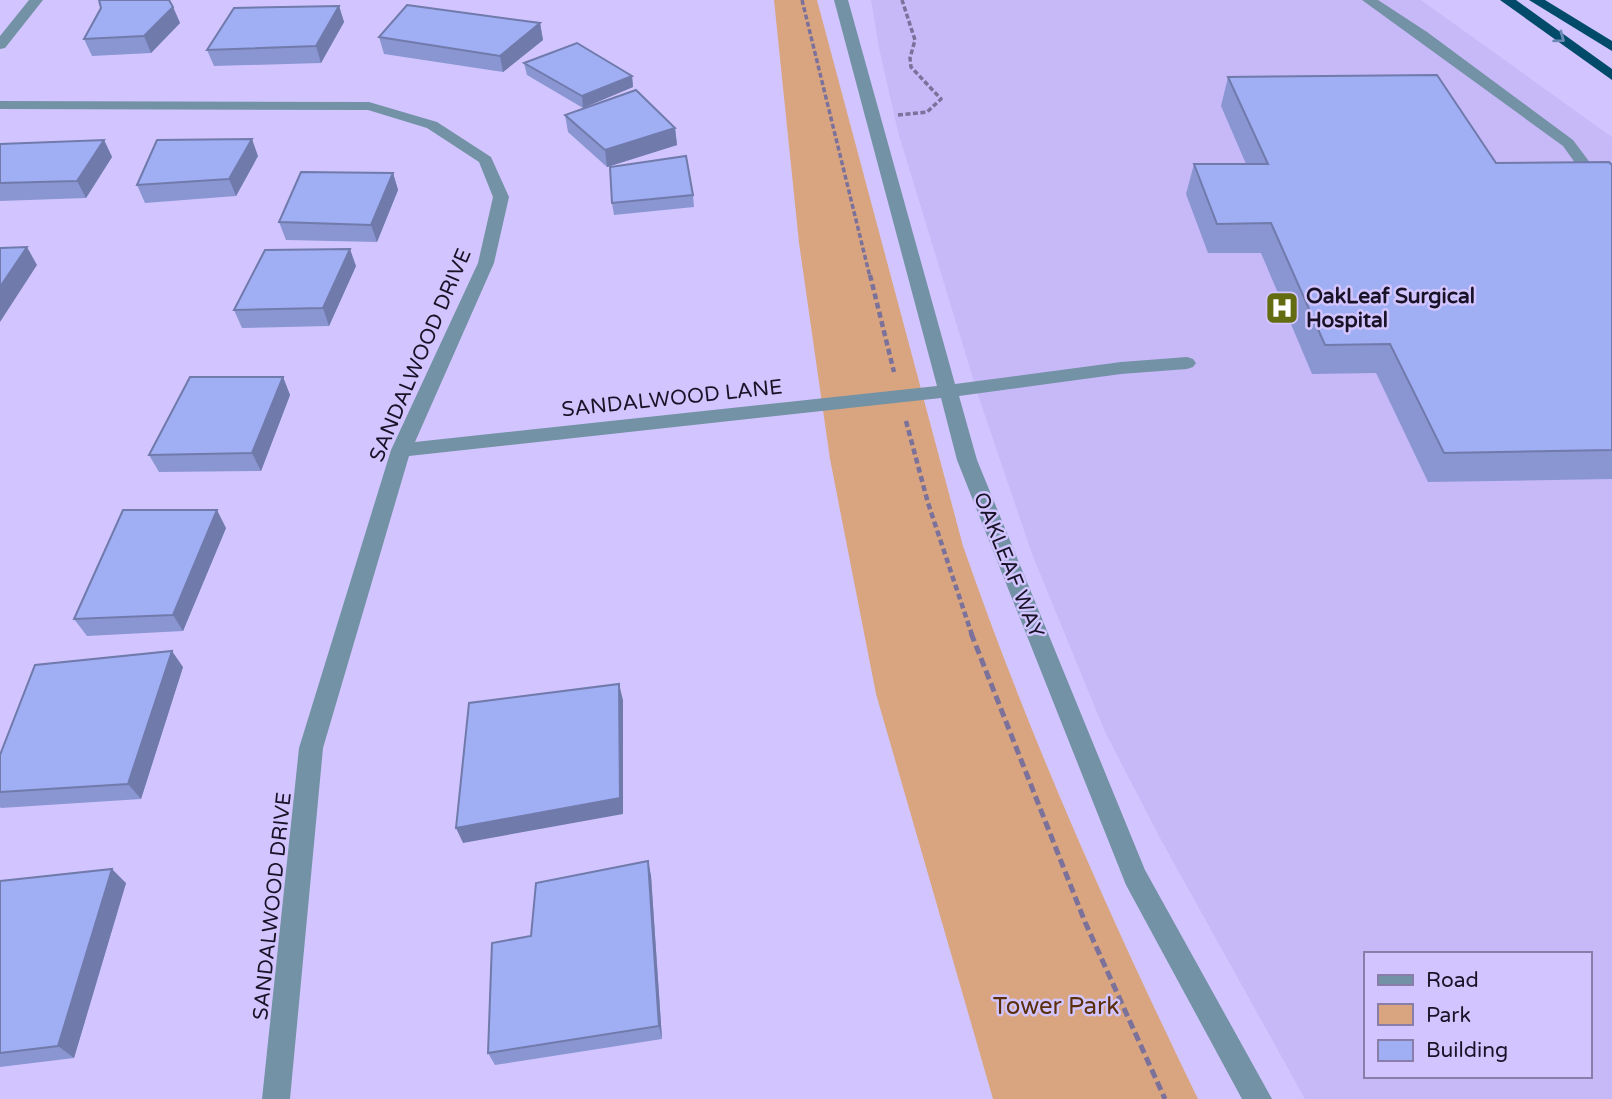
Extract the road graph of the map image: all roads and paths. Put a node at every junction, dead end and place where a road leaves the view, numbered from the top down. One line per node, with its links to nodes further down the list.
1 (36, 0): 8 (street)
2 (802, 0): 16 (path)
3 (841, 0): 15 (street, OAKLEAF WAY)
4 (902, 0): 12 (path)
5 (1368, 0): 13 (street)
6 (1507, 0): 10 (highway, one-way to 10)
7 (1536, 0): 9 (highway)
8 (0, 45)
9 (1612, 47)
10 (1612, 76)
11 (0, 105): 17 (street, SANDALWOOD DRIVE)
12 (899, 115)
13 (1612, 203)
14 (1187, 363): 15 (street, SANDALWOOD LANE)
15 (948, 391): 16 (street, SANDALWOOD LANE); 20 (street, OAKLEAF WAY)
16 (901, 396): 17 (street, SANDALWOOD LANE); 19 (path)
17 (401, 450): 18 (street, SANDALWOOD DRIVE)
18 (276, 1099)
19 (1165, 1099)
20 (1258, 1099)

